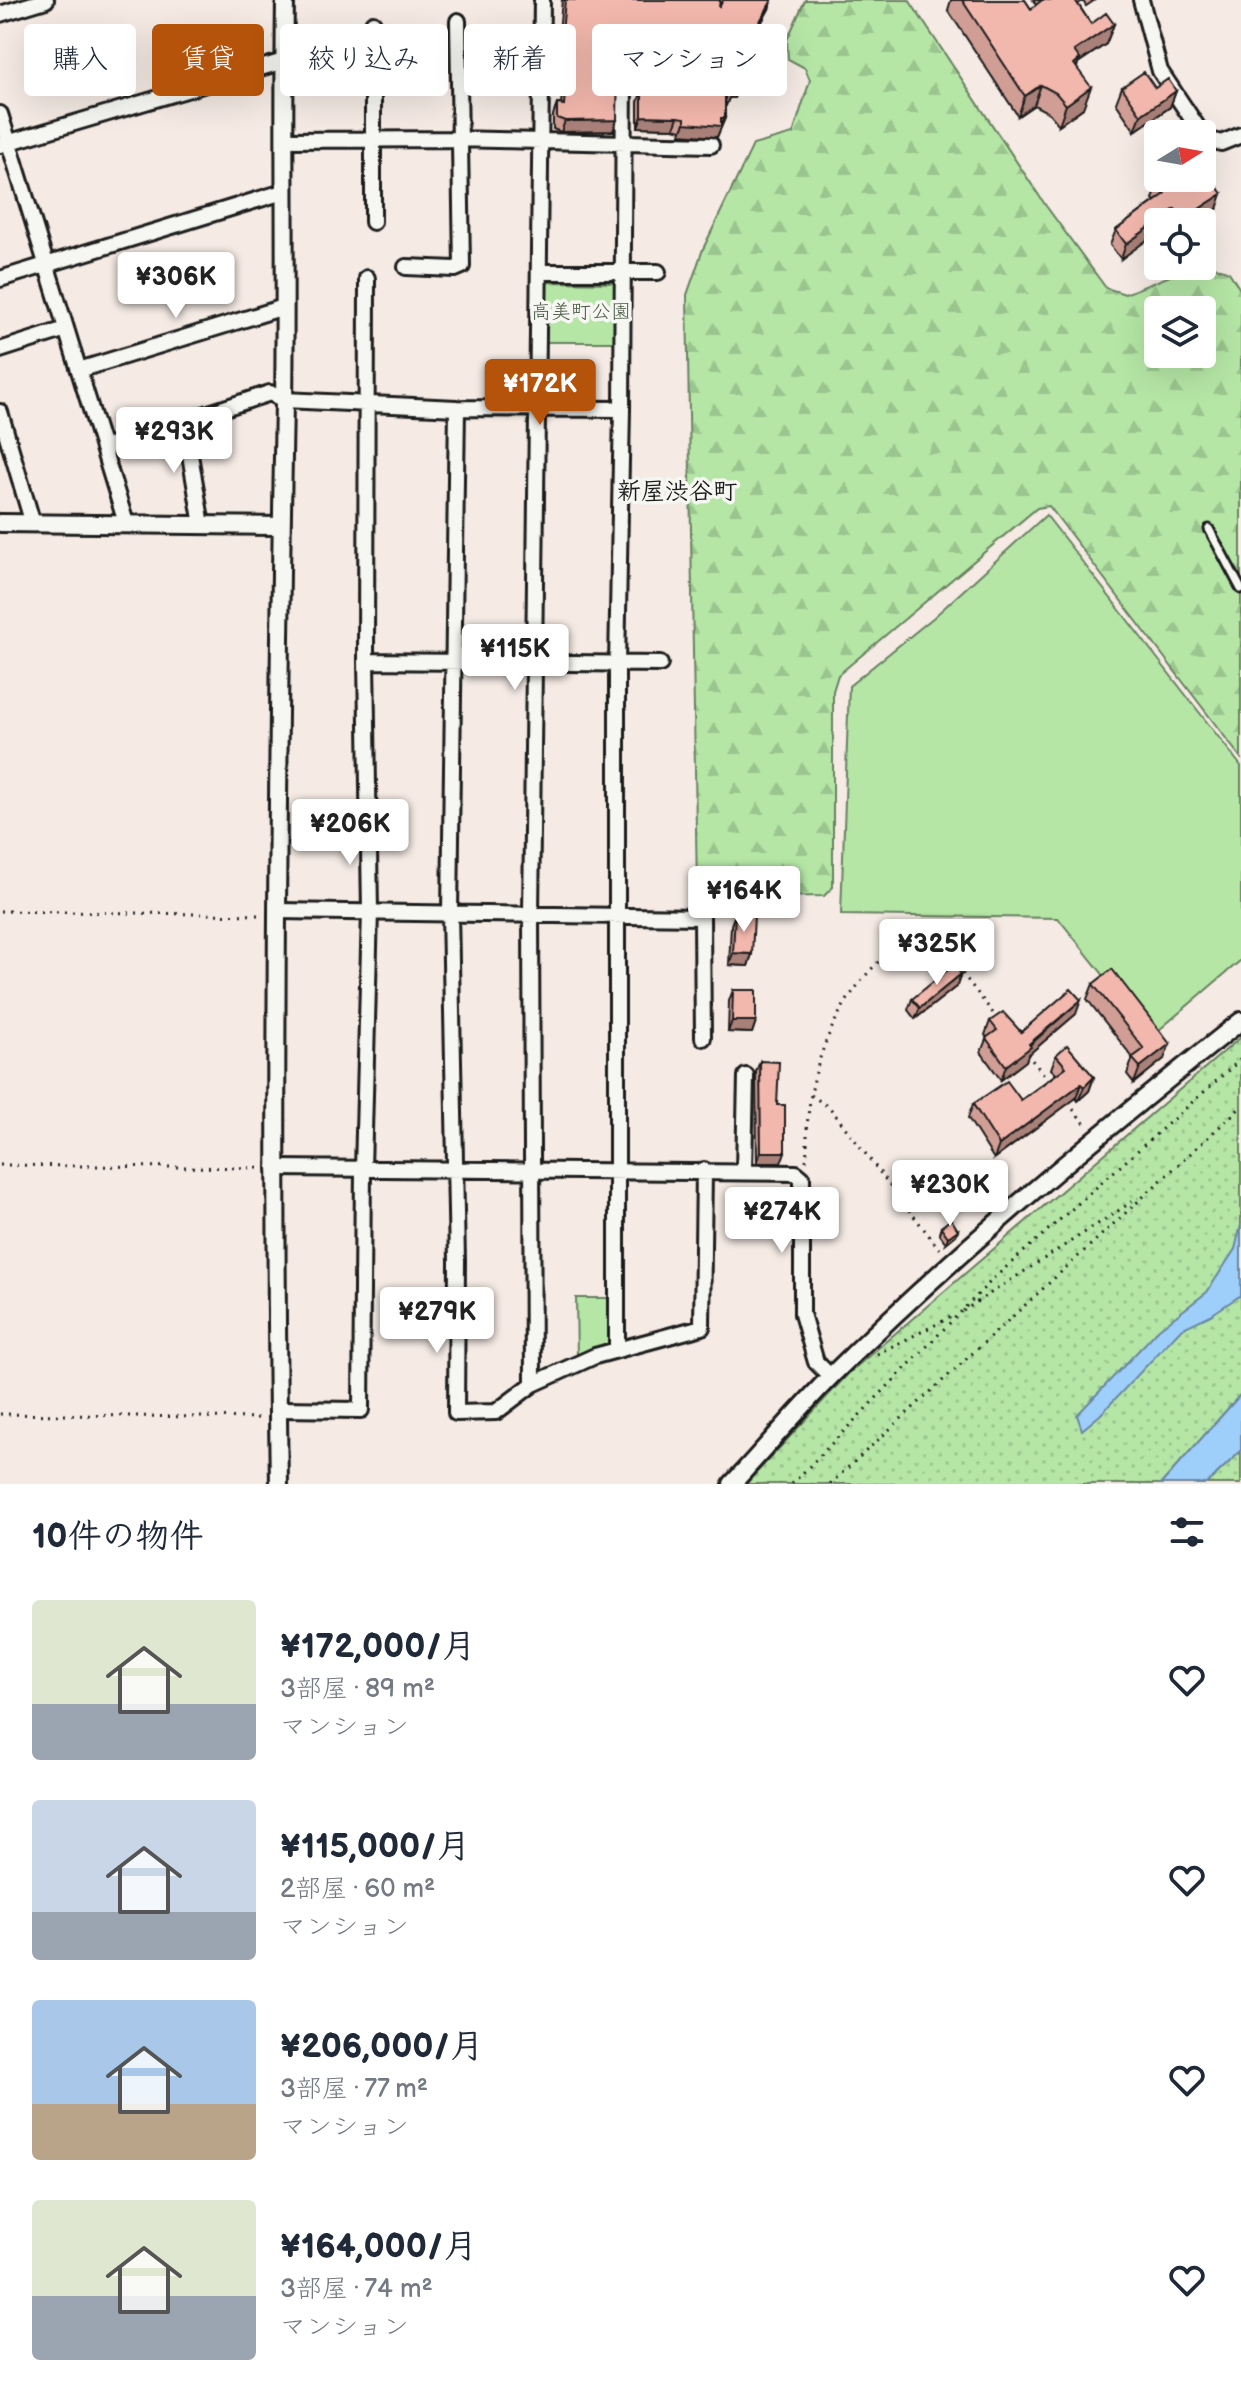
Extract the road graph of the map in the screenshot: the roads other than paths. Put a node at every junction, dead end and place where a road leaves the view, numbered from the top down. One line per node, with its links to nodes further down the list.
1 (46, 0): 5 (street)
2 (285, 0): 8 (street)
3 (542, 0): 18 (street)
4 (1141, 0): 13 (street)
5 (0, 14)
6 (458, 21): 14 (street)
7 (373, 23): 17 (street)
8 (285, 24)
9 (280, 62): 21 (street)
10 (284, 96): 16 (street)
11 (624, 96): 20 (street)
12 (0, 114): 21 (street)
13 (1193, 120)
14 (458, 139): 17 (street); 18 (street); 26 (street)
15 (1240, 139): 19 (street)
16 (284, 140): 17 (street); 23 (street)
17 (373, 140): 24 (street)
18 (541, 142): 20 (street); 27 (street)
19 (1216, 142)
20 (624, 143): 22 (street); 28 (street)
21 (4, 144): 25 (street)
22 (711, 145)
23 (283, 192): 25 (street); 32 (street)
24 (373, 222)
25 (47, 266): 31 (street); 33 (street)
26 (406, 267)
27 (539, 272): 28 (street); 39 (street)
28 (623, 272): 29 (street); 40 (street)
29 (658, 272)
30 (367, 278): 37 (street)
31 (0, 279)
32 (284, 307): 35 (street); 36 (street)
33 (66, 329): 34 (street); 35 (street)
34 (0, 350)
35 (79, 370): 43 (street)
36 (284, 400): 37 (street); 42 (street); 48 (street)
37 (368, 404): 38 (street); 51 (street)
38 (457, 408): 39 (street); 52 (street)
39 (538, 408): 40 (street); 53 (street)
40 (622, 409): 54 (street)
41 (0, 412): 46 (street)
42 (184, 420): 43 (street); 47 (street)
43 (103, 448): 45 (street)
44 (0, 523): 46 (street)
45 (126, 523): 46 (street); 47 (street)
46 (33, 524)
47 (202, 525): 48 (street)
48 (280, 526): 58 (street)
49 (1209, 529): 50 (lane)
50 (1241, 589)
51 (366, 661): 52 (street); 56 (street)
52 (453, 663): 53 (street); 57 (street)
53 (534, 664): 54 (street); 59 (street)
54 (617, 664): 55 (street); 60 (street)
55 (660, 664)
56 (370, 911): 57 (street); 58 (street); 65 (street)
57 (450, 912): 59 (street); 66 (street)
58 (276, 913): 64 (street)
59 (531, 914): 60 (street); 67 (street)
60 (619, 915): 62 (street); 68 (street)
61 (1241, 1021): 72 (street)
62 (703, 1038)
63 (746, 1076): 70 (street)
64 (275, 1168): 65 (street); 74 (street)
65 (363, 1169): 66 (street); 74 (street)
66 (455, 1169): 67 (street); 73 (street)
67 (532, 1170): 68 (street); 73 (street)
68 (619, 1170): 69 (street); 71 (street)
69 (704, 1170): 70 (street); 71 (street)
70 (744, 1171): 72 (street)
71 (617, 1349): 73 (street)
72 (831, 1377): 76 (street)
73 (533, 1384)
74 (278, 1414): 75 (street)
75 (279, 1484)
76 (732, 1484)

